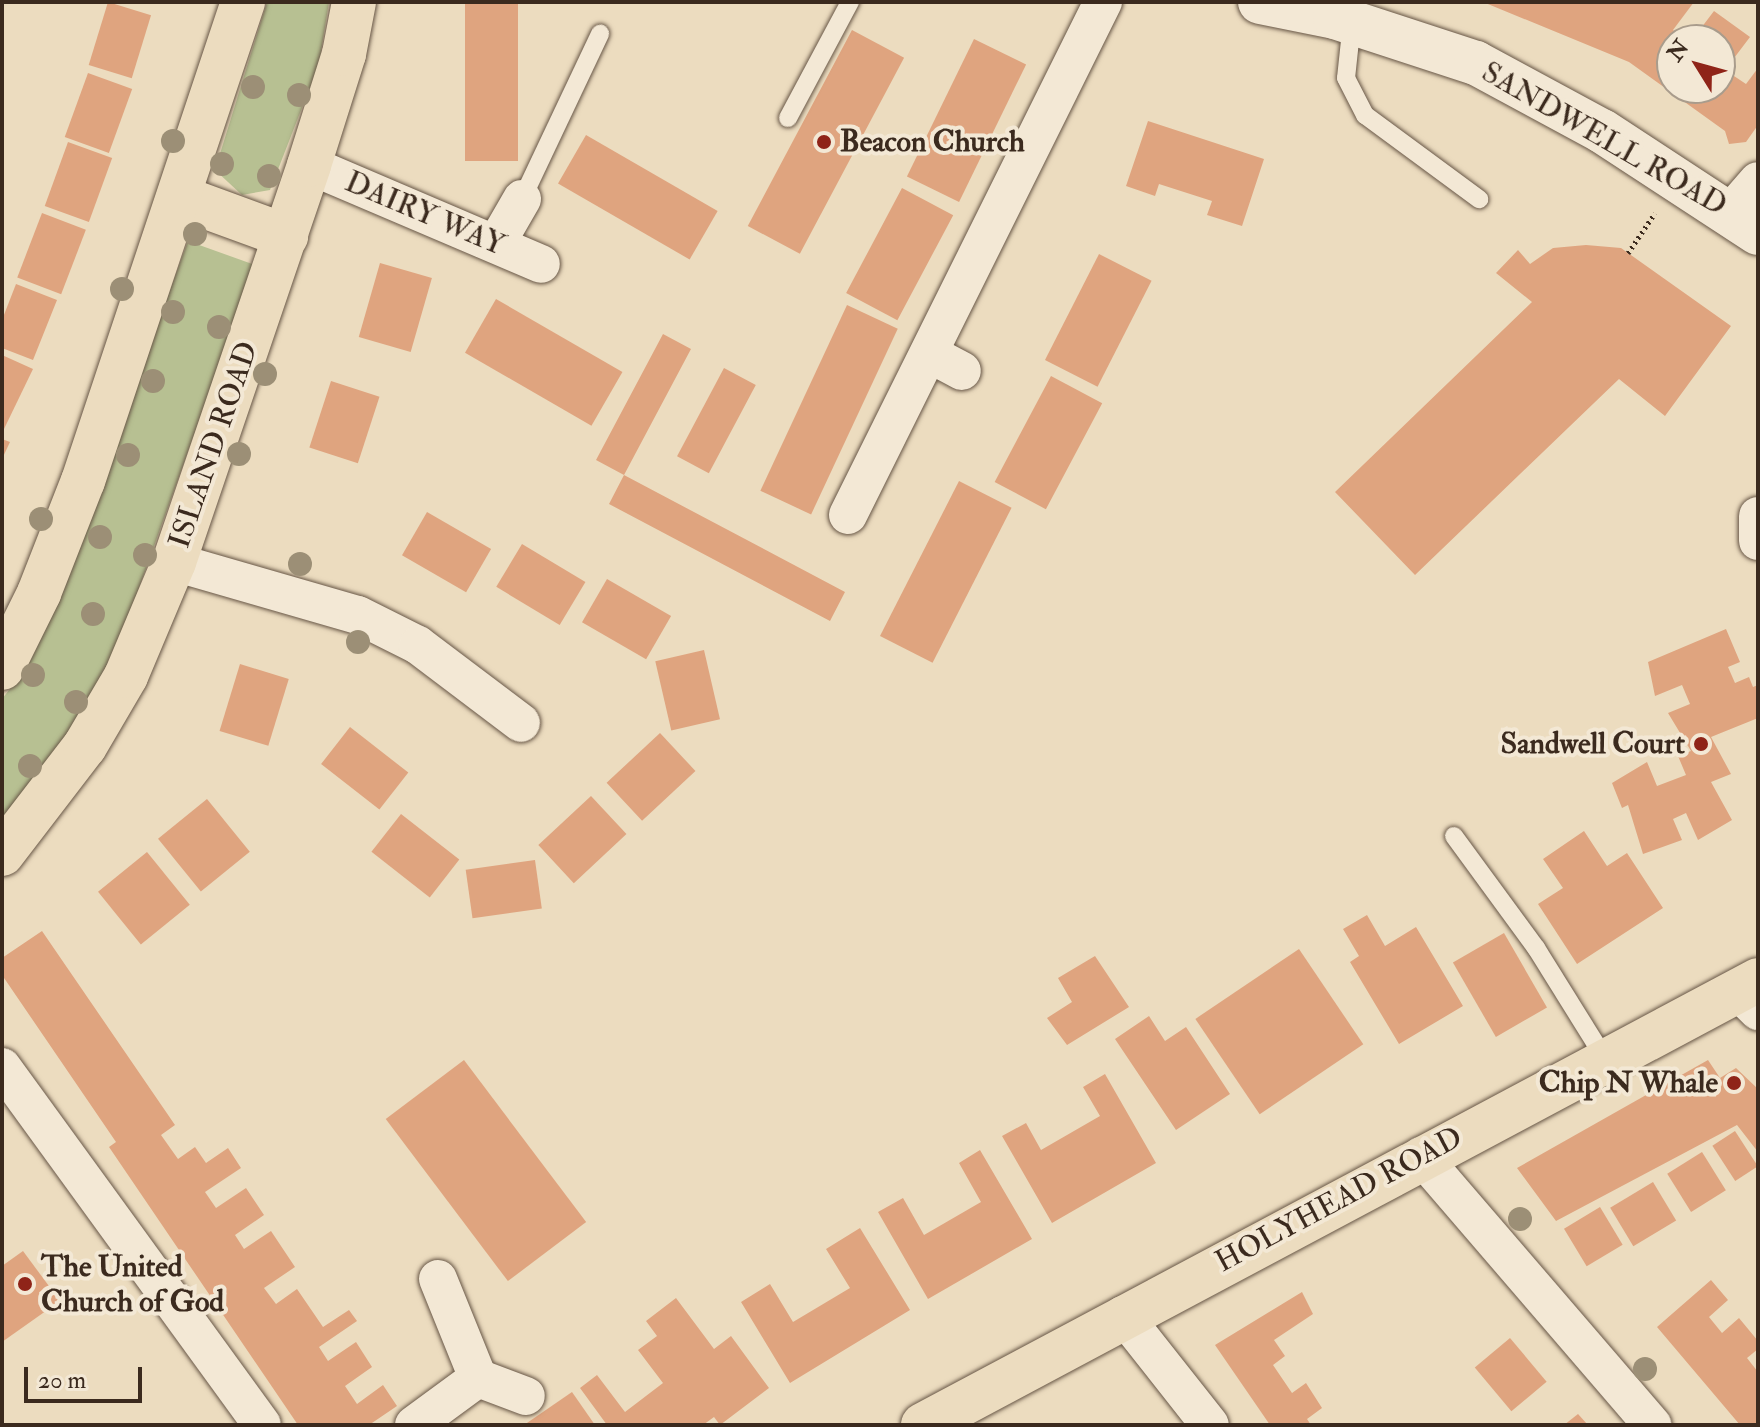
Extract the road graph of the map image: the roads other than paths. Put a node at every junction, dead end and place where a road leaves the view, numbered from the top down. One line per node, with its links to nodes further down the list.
1 (243, 2): 10 (main road)
2 (354, 2): 9 (main road, ISLAND ROAD)
3 (850, 2): 8 (lane)
4 (1103, 2): 17 (street)
5 (1260, 2): 6 (street, SANDWELL ROAD)
6 (1345, 14): 12 (lane); 13 (street, SANDWELL ROAD)
7 (600, 34): 11 (lane)
8 (788, 118)
9 (309, 165): 14 (main road, ISLAND ROAD); 15 (street, DAIRY WAY)
10 (182, 198): 14 (main road); 21 (main road)
11 (522, 199): 15 (street)
12 (1479, 199)
13 (1749, 209)
14 (286, 236): 20 (main road, ISLAND ROAD)
15 (496, 244): 16 (street, DAIRY WAY)
16 (541, 264)
17 (848, 515)
18 (1758, 516): 19 (street)
19 (1758, 541)
20 (174, 562): 22 (street); 24 (main road, ISLAND ROAD)
21 (2, 668)
22 (521, 723)
23 (1454, 836): 26 (lane)
24 (2, 854)
25 (1751, 994): 26 (main road, HOLYHEAD ROAD)
26 (1605, 1059): 28 (main road, HOLYHEAD ROAD)
27 (2, 1067): 33 (street)
28 (1421, 1156): 30 (main road, HOLYHEAD ROAD); 37 (street)
29 (438, 1279): 31 (street)
30 (1123, 1315): 35 (main road, HOLYHEAD ROAD); 36 (street)
31 (478, 1378): 32 (street); 34 (street)
32 (526, 1396)
33 (262, 1425)
34 (414, 1425)
35 (923, 1425)
36 (1210, 1425)
37 (1652, 1425)

